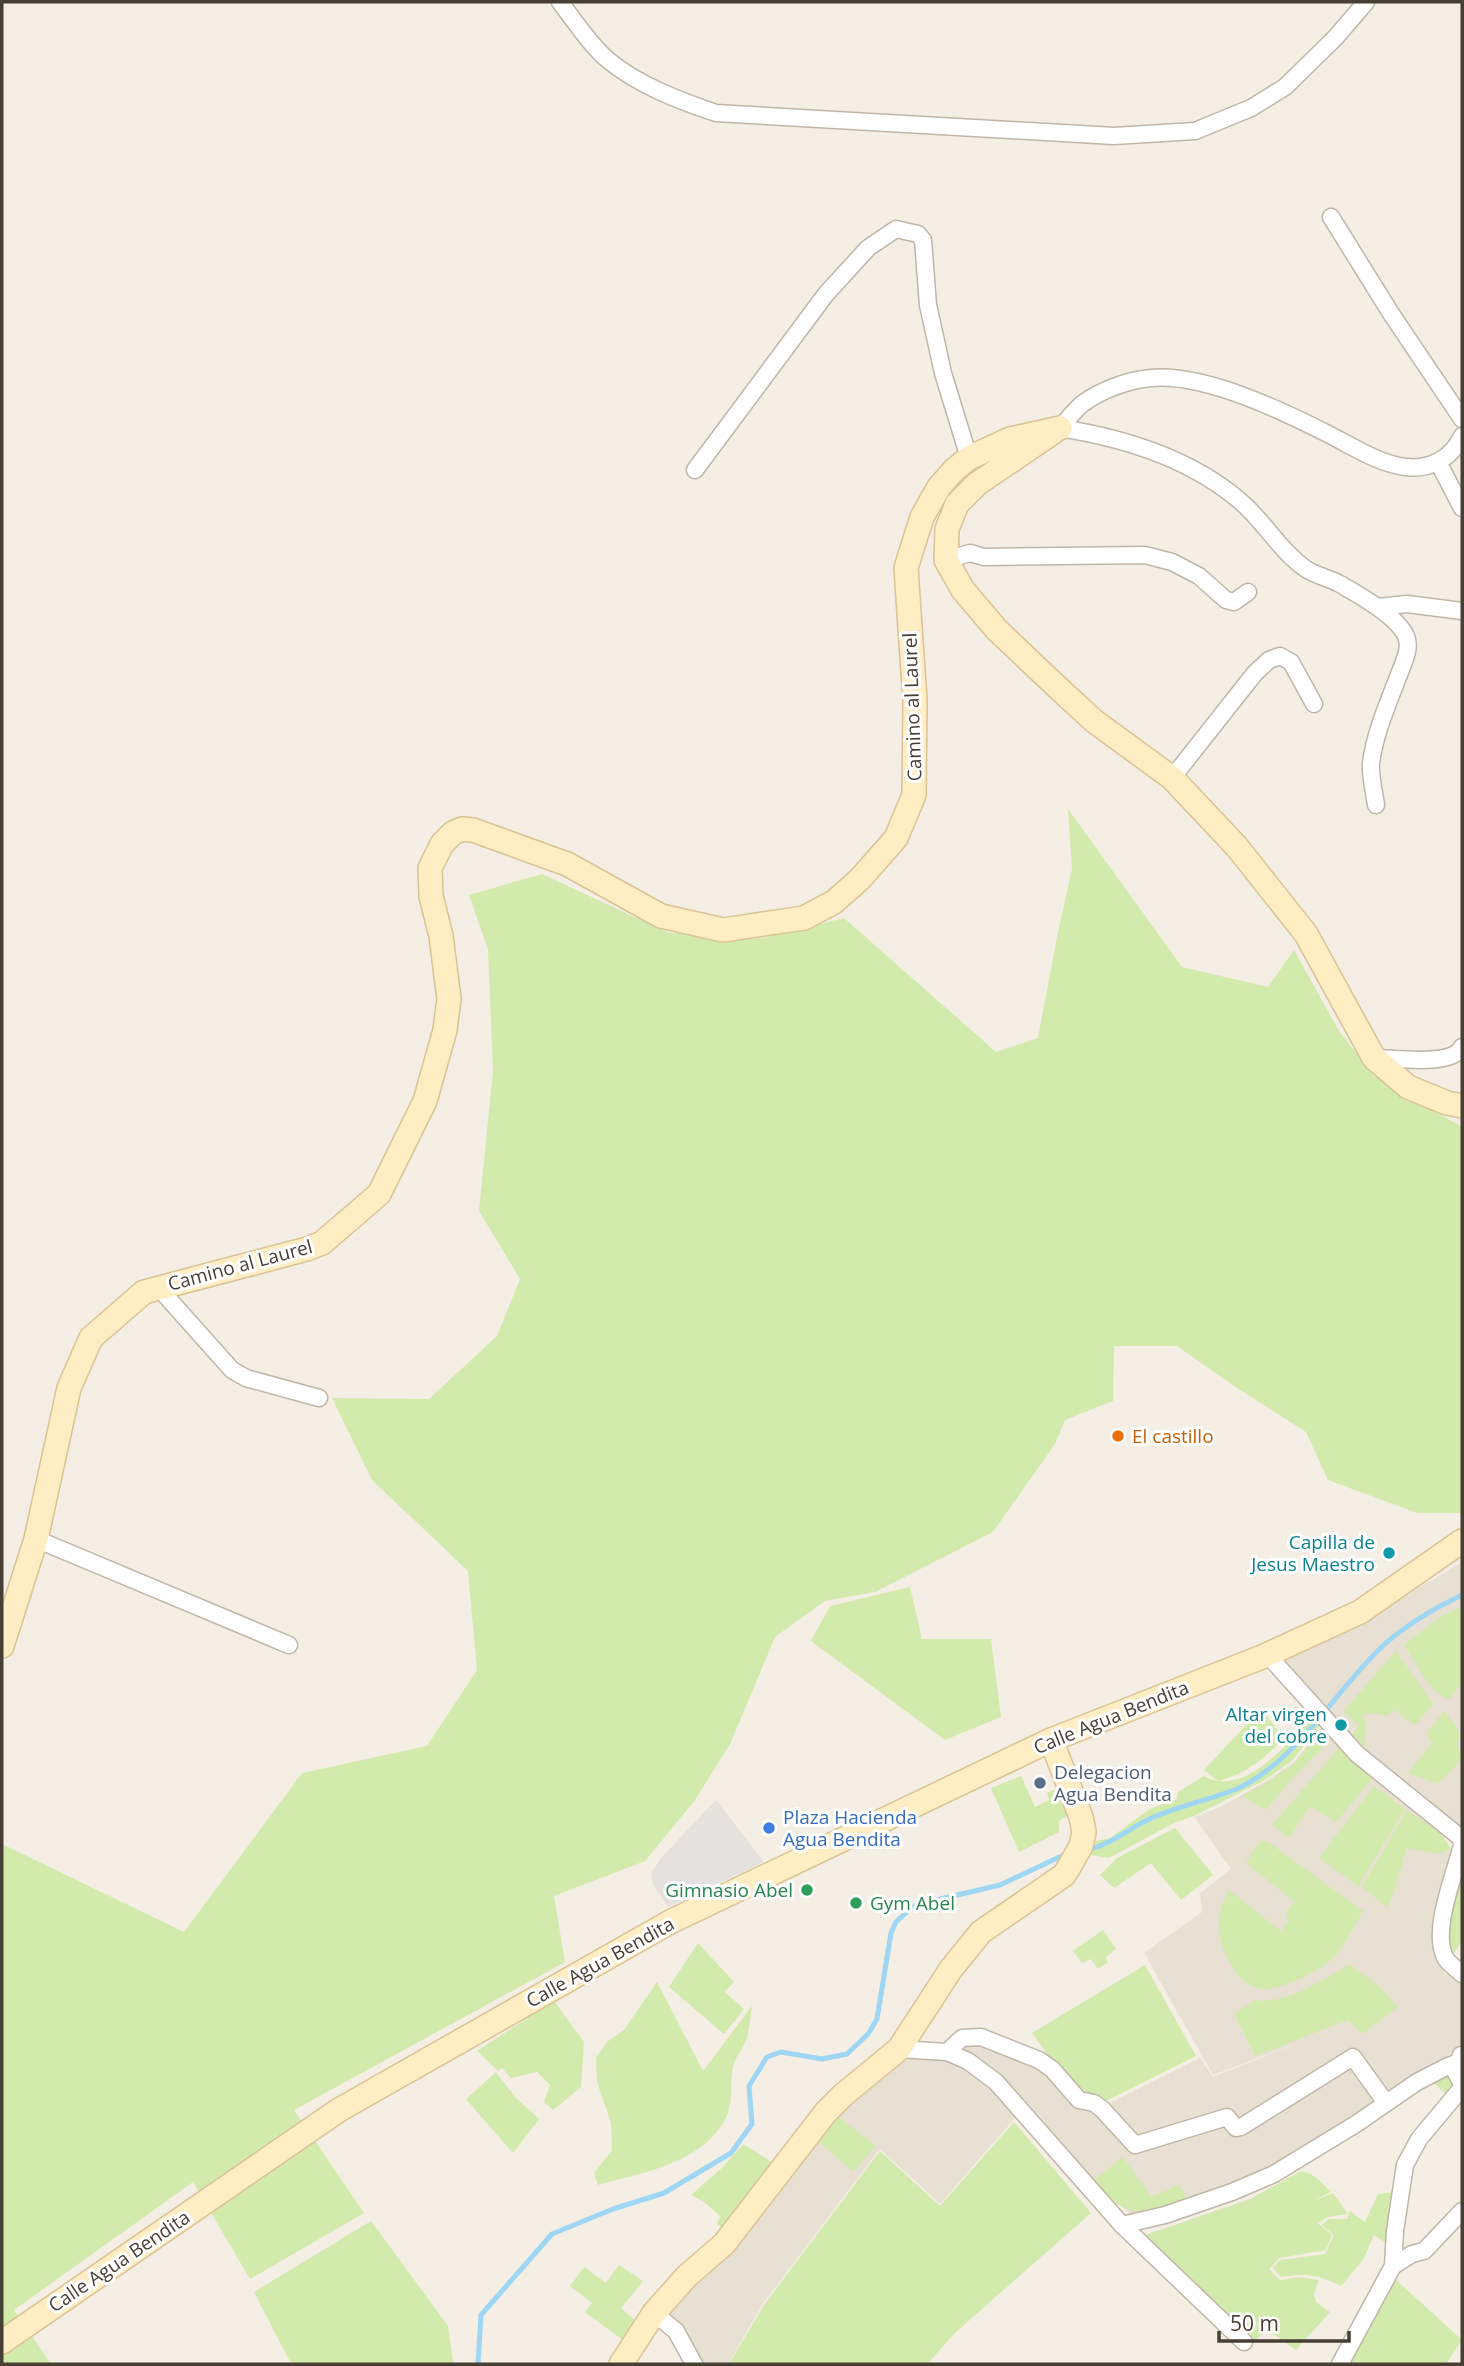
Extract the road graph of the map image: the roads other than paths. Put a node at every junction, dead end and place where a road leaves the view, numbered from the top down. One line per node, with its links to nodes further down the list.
1 (560, 2): 2 (street)
2 (1366, 2)
3 (1331, 216): 4 (street)
4 (1462, 419)
5 (1060, 428): 7 (main road, Camino al Laurel); 8 (street); 11 (main road); 13 (street)
6 (1462, 436): 8 (street)
7 (969, 458): 9 (street); 21 (main road, Camino al Laurel)
8 (1438, 462): 10 (street)
9 (695, 470)
10 (1462, 508)
11 (946, 560): 12 (street); 16 (main road)
12 (1248, 592)
13 (1378, 607): 14 (street); 17 (street)
14 (1462, 611)
15 (1314, 704): 16 (street)
16 (1172, 778): 19 (main road)
17 (1376, 805)
18 (1462, 1047): 19 (street)
19 (1374, 1058): 20 (main road)
20 (1462, 1106)
21 (158, 1287): 22 (street); 23 (main road, Camino al Laurel)
22 (318, 1398)
23 (36, 1539): 25 (street); 26 (main road, Camino al Laurel)
24 (1462, 1541): 28 (main road, Calle Agua Bendita)
25 (289, 1645)
26 (2, 1646)
27 (1274, 1662): 29 (street)
28 (1051, 1741): 31 (main road); 39 (main road, Calle Agua Bendita)
29 (1462, 1838): 30 (street)
30 (1462, 1974)
31 (899, 2049): 32 (street); 38 (main road)
32 (947, 2052): 34 (street); 36 (street)
33 (1461, 2059): 34 (street); 37 (street)
34 (1387, 2103): 36 (street)
35 (1462, 2211): 37 (street)
36 (1122, 2225): 40 (street)
37 (1393, 2266): 43 (street)
38 (654, 2313): 41 (main road); 42 (street)
39 (2, 2342)
40 (1244, 2342)
41 (621, 2364)
42 (694, 2364)
43 (1340, 2364)

